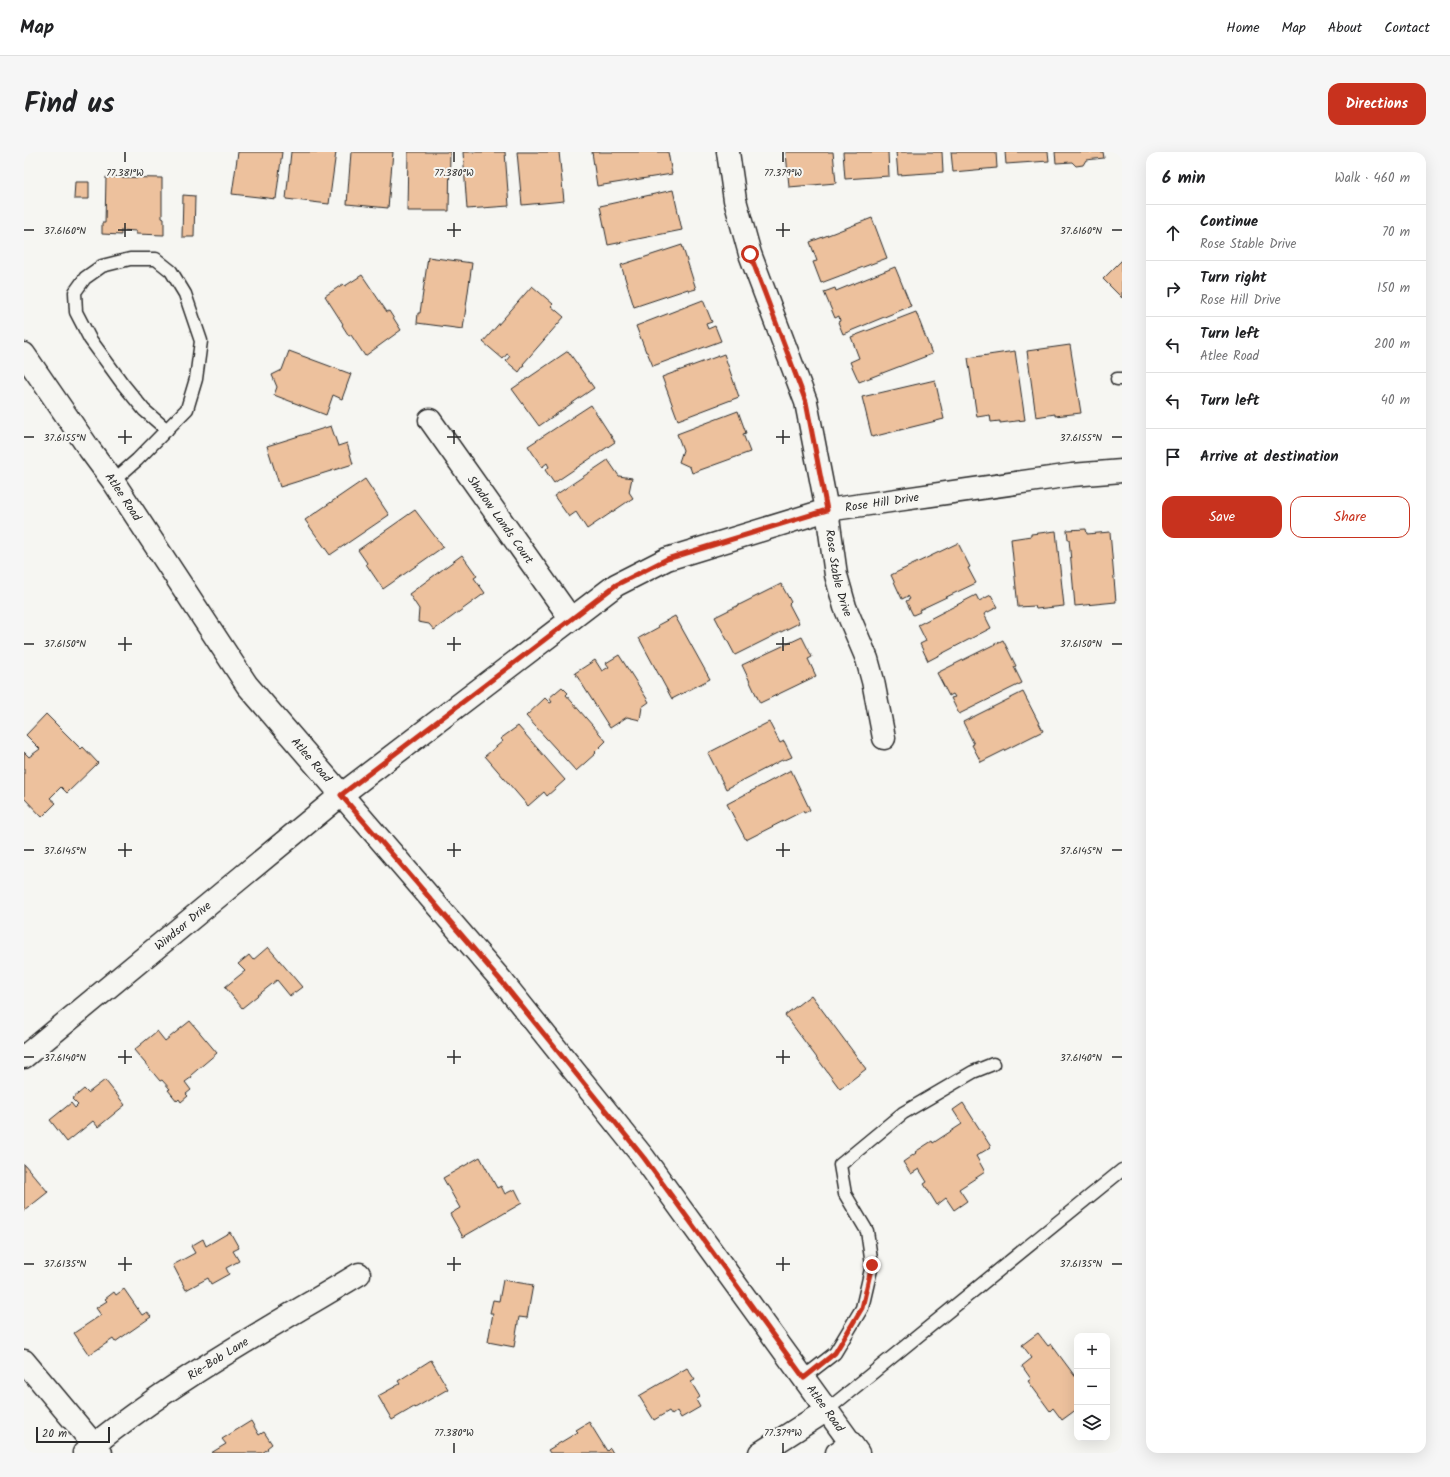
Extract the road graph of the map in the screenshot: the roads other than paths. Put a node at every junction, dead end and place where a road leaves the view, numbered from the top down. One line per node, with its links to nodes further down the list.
1 (728, 152): 7 (street, Rose Stable Drive)
2 (24, 354): 6 (street, Atlee Road)
3 (430, 420): 8 (street, Shadow Lands Court)
4 (167, 430): 4 (lane); 6 (lane)
5 (1122, 471): 7 (street, Rose Hill Drive)
6 (113, 481): 10 (street, Atlee Road)
7 (827, 510): 8 (street, Rose Hill Drive); 9 (street, Rose Stable Drive)
8 (571, 619): 10 (street, Rose Hill Drive)
9 (884, 738)
10 (341, 795): 11 (street, Windsor Drive); 16 (street, Atlee Road)
11 (24, 1057)
12 (993, 1064): 16 (lane)
13 (1122, 1170): 17 (lane)
14 (359, 1274): 18 (street, Rie-Bob Lane)
15 (24, 1361): 18 (street)
16 (804, 1378): 17 (street, Atlee Road)
17 (827, 1410): 19 (street, Atlee Road); 20 (street)
18 (93, 1450)
19 (849, 1450)
20 (760, 1453)

